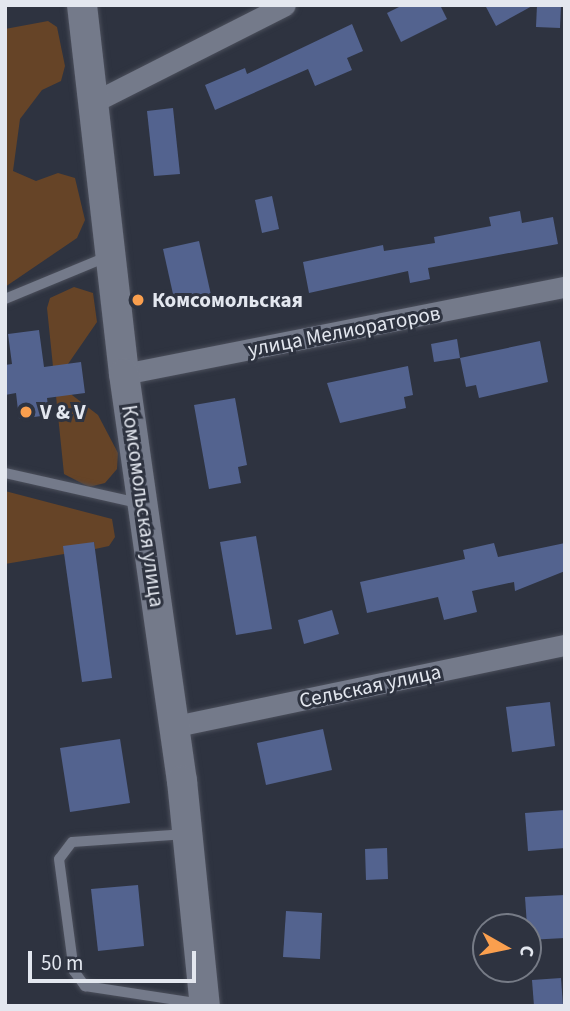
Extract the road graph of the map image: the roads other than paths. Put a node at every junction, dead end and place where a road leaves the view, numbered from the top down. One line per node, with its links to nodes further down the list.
1 (82, 5): 3 (main road, Комсомольская улица)
2 (285, 5): 3 (street)
3 (92, 103): 4 (main road, Комсомольская улица)
4 (112, 255): 6 (lane); 7 (main road, Комсомольская улица)
5 (565, 287): 7 (street, улица Мелиораторов)
6 (5, 299)
7 (124, 374): 9 (main road, Комсомольская улица)
8 (5, 473): 9 (lane)
9 (142, 504): 11 (main road, Комсомольская улица)
10 (565, 645): 11 (street, Сельская улица)
11 (176, 726): 12 (main road, Комсомольская улица)
12 (188, 834): 13 (main road, Комсомольская улица); 13 (lane)
13 (205, 1005)

